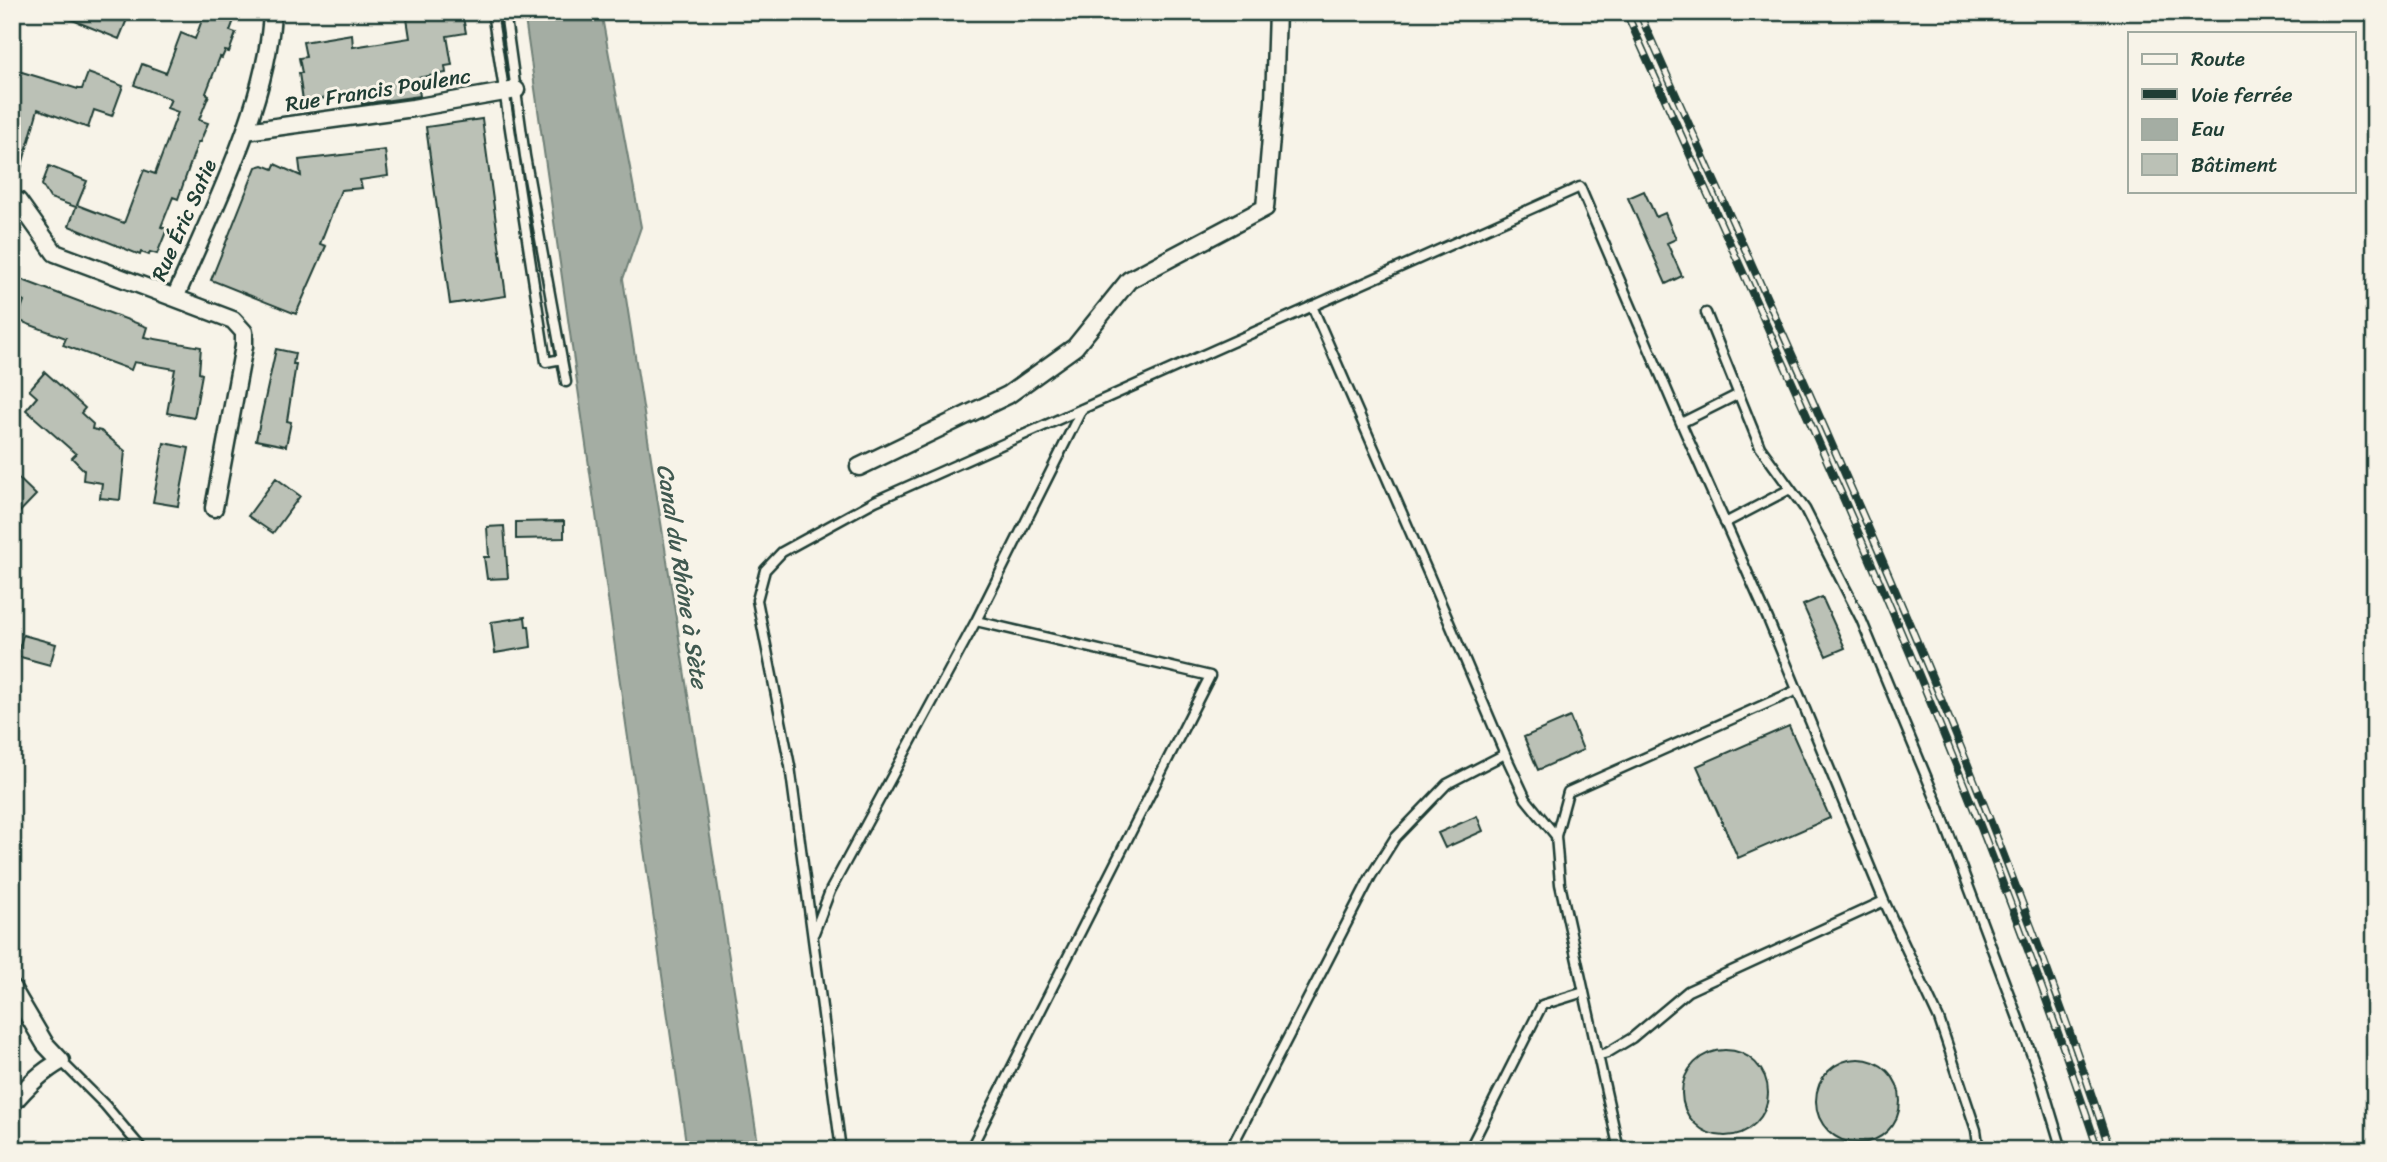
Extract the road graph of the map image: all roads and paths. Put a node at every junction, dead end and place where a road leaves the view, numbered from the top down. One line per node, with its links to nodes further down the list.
1 (272, 12): 6 (street, Rue Éric Satie)
2 (492, 12): 5 (lane)
3 (505, 12): 5 (lane)
4 (1277, 12): 16 (street)
5 (510, 91): 6 (street, Rue Francis Poulenc); 11 (lane); 11 (lane)
6 (246, 131): 8 (street, Rue Éric Satie)
7 (12, 199): 8 (street, Rue Éric Satie)
8 (175, 298): 18 (street)
9 (1312, 306): 14 (lane); 15 (lane); 22 (lane)
10 (1706, 313): 13 (lane)
11 (562, 359): 12 (lane)
12 (566, 382)
13 (1739, 394): 15 (lane); 17 (lane)
14 (1082, 409): 20 (lane); 25 (lane)
15 (1681, 423): 19 (lane)
16 (859, 467)
17 (1790, 489): 19 (lane); 38 (lane)
18 (214, 508)
19 (1726, 523): 21 (lane)
20 (976, 621): 25 (lane); 33 (lane)
21 (1797, 690): 23 (lane); 24 (lane)
22 (1505, 754): 23 (lane); 34 (lane)
23 (1556, 836): 27 (lane)
24 (1884, 901): 28 (lane); 37 (lane)
25 (813, 936): 32 (lane)
26 (12, 988): 29 (street)
27 (1584, 992): 28 (lane); 35 (lane)
28 (1599, 1055): 36 (lane)
29 (61, 1061): 30 (street); 31 (lane)
30 (12, 1104)
31 (143, 1150)
32 (841, 1150)
33 (970, 1150)
34 (1230, 1150)
35 (1469, 1150)
36 (1619, 1150)
37 (1979, 1150)
38 (2062, 1150)

